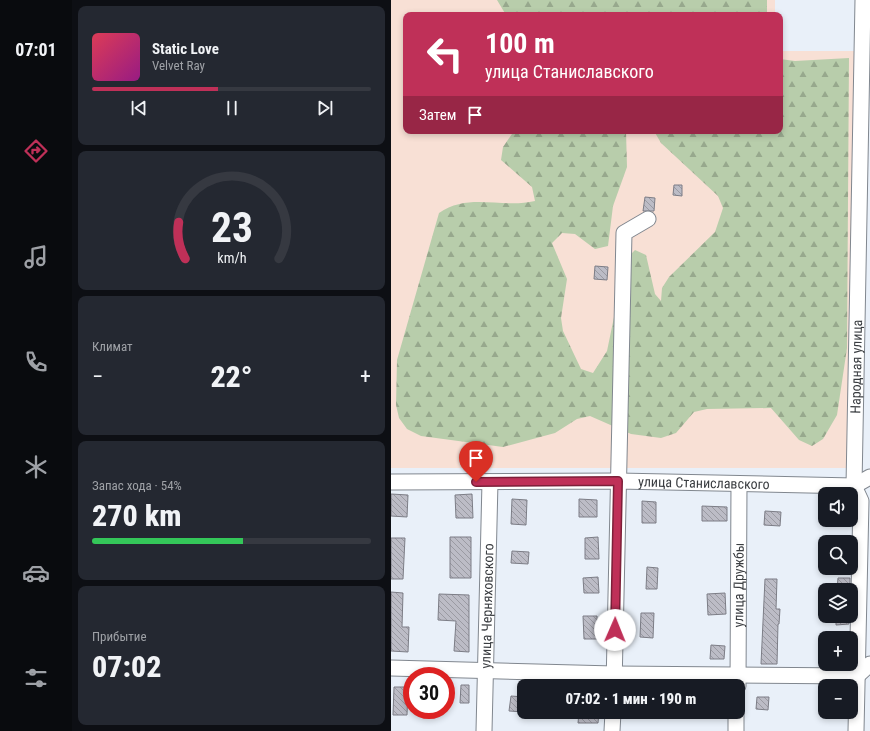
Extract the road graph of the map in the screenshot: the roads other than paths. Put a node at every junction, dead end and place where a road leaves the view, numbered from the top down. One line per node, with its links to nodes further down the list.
1 (863, 0): 2 (street, Народная улица)
2 (866, 25): 4 (street, Народная улица)
3 (648, 219): 6 (street)
4 (864, 280): 10 (street, Народная улица)
5 (870, 477): 10 (street)
6 (618, 481): 8 (street, улица Станиславского); 9 (street, улица Станиславского); 16 (street)
7 (391, 482): 8 (street, улица Станиславского)
8 (490, 482): 13 (street, улица Черняховского)
9 (739, 484): 10 (street, улица Станиславского); 17 (street, улица Дружбы)
10 (854, 486): 14 (street, Народная улица)
11 (870, 664): 14 (street)
12 (391, 668): 13 (street)
13 (486, 671): 15 (street); 21 (street, улица Черняховского)
14 (857, 676): 18 (street); 24 (street, Народная улица)
15 (600, 679)
16 (614, 679)
17 (738, 679)
18 (745, 680)
19 (613, 719): 22 (street)
20 (736, 719): 23 (street)
21 (484, 731)
22 (612, 731)
23 (736, 731)
24 (856, 731)

